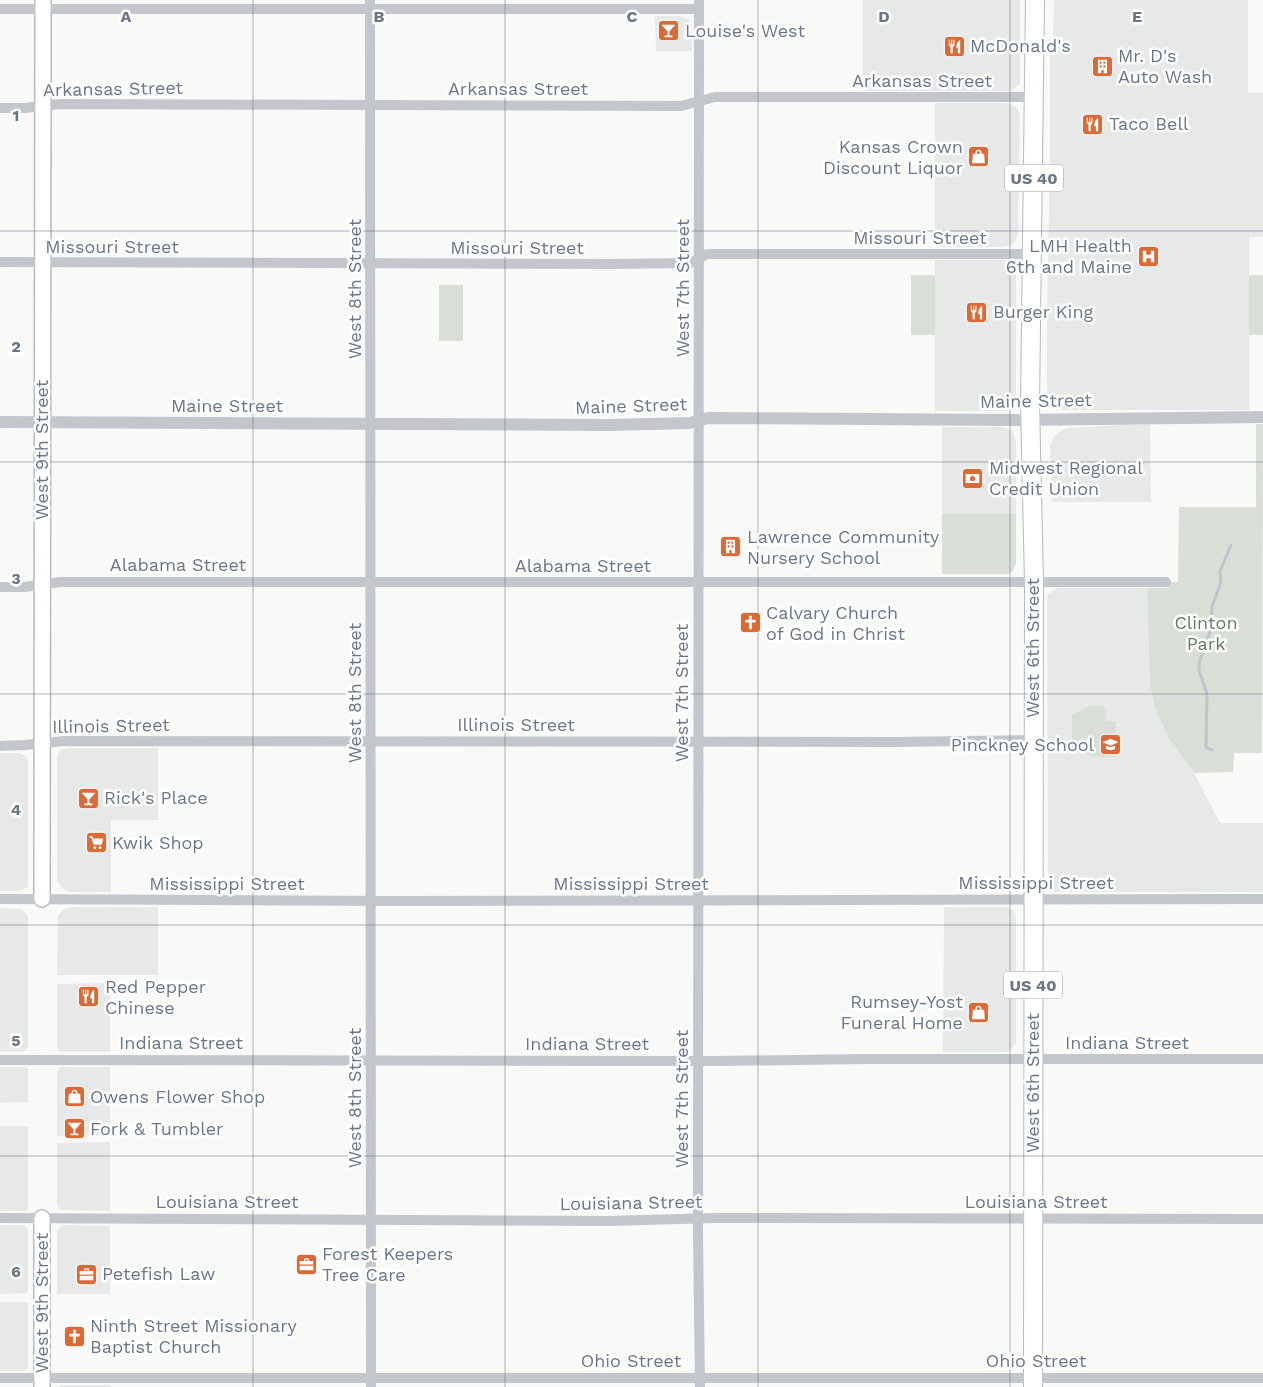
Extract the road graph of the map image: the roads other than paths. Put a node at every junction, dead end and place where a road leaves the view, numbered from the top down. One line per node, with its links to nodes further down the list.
1 (1035, 0): 6 (highway, West 6th Street / US 40)
2 (42, 5): 3 (street); 5 (street); 9 (main road, West 9th Street)
3 (370, 5): 4 (street); 8 (street, West 8th Street)
4 (699, 5): 7 (street, West 7th Street)
5 (0, 10)
6 (1035, 97): 7 (street, Arkansas Street); 11 (highway, West 6th Street / US 40)
7 (700, 101): 8 (street, Arkansas Street); 12 (street, West 7th Street)
8 (371, 105): 9 (street, Arkansas Street); 15 (street, West 8th Street)
9 (42, 106): 10 (street, Arkansas Street); 14 (main road, West 9th Street)
10 (0, 108)
11 (1032, 254): 12 (street, Missouri Street); 17 (highway, West 6th Street / US 40)
12 (700, 258): 15 (street, Missouri Street); 18 (street, West 7th Street)
13 (0, 262): 14 (street, Missouri Street)
14 (42, 263): 15 (street, Missouri Street); 20 (main road, West 9th Street)
15 (371, 264): 21 (street, West 8th Street)
16 (1263, 417): 17 (street, Maine Street)
17 (1030, 419): 18 (street, Maine Street); 23 (highway, West 6th Street / US 40)
18 (699, 421): 21 (street, Maine Street); 22 (street, West 7th Street)
19 (0, 422): 20 (street, Maine Street)
20 (42, 422): 21 (street, Maine Street); 26 (main road, West 9th Street)
21 (371, 424): 25 (street, West 8th Street)
22 (699, 582): 23 (street, Alabama Street); 25 (street, Alabama Street); 30 (street, West 7th Street)
23 (1034, 582): 24 (street, Alabama Street); 28 (highway, West 6th Street / US 40)
24 (1166, 582)
25 (371, 583): 26 (street, Alabama Street); 29 (street, West 8th Street)
26 (42, 584): 27 (street, Alabama Street); 31 (main road, West 9th Street)
27 (0, 587)
28 (1033, 740): 30 (street, Illinois Street); 36 (highway, West 6th Street / US 40)
29 (371, 741): 30 (street, Illinois Street); 31 (street, Illinois Street); 38 (street, West 8th Street)
30 (698, 741): 35 (street, West 7th Street)
31 (42, 743): 32 (street, Illinois Street); 34 (main road, West 9th Street)
32 (0, 746)
33 (0, 900): 34 (street, Mississippi Street)
34 (42, 900): 38 (street, Mississippi Street)
35 (699, 900): 36 (street, Mississippi Street); 38 (street, Mississippi Street); 43 (street, West 7th Street)
36 (1033, 900): 37 (street, Mississippi Street); 39 (highway, West 6th Street / US 40)
37 (1263, 900)
38 (370, 901): 42 (street, West 8th Street)
39 (1033, 1059): 40 (street, Indiana Street); 43 (street, Indiana Street); 48 (highway, West 6th Street / US 40)
40 (1263, 1059)
41 (0, 1060): 42 (street, Indiana Street)
42 (371, 1060): 43 (street, Indiana Street); 49 (street, West 8th Street)
43 (698, 1061): 47 (street, West 7th Street)
44 (0, 1218): 45 (street, Louisiana Street)
45 (42, 1218): 49 (street, Louisiana Street); 52 (main road, West 9th Street)
46 (1263, 1218): 48 (street, Louisiana Street)
47 (698, 1219): 48 (street, Louisiana Street); 49 (street, Louisiana Street); 54 (street, West 7th Street)
48 (1033, 1219): 55 (highway, West 6th Street / US 40)
49 (371, 1220): 53 (street, West 8th Street)
50 (0, 1378): 52 (street, Ohio Street)
51 (1263, 1378): 55 (street, Ohio Street)
52 (42, 1382): 53 (street, Ohio Street)
53 (371, 1382): 54 (street, Ohio Street)
54 (700, 1382): 55 (street, Ohio Street)
55 (1033, 1382)

